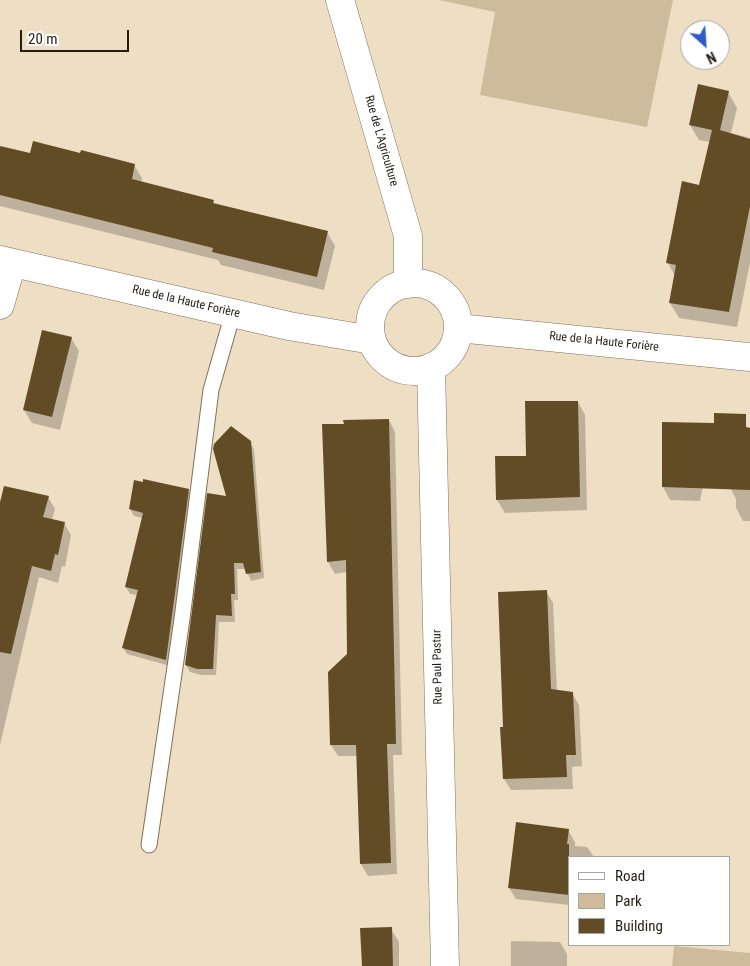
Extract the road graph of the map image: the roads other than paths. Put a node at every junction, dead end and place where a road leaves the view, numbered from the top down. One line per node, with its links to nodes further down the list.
1 (340, 0): 3 (street, Rue de L'Agriculture)
2 (6, 262): 4 (street); 5 (street, Rue de la Haute Forière)
3 (408, 284): 6 (street); 7 (street)
4 (0, 305)
5 (234, 313): 7 (street, Rue de la Haute Forière); 10 (lane)
6 (458, 328): 8 (street, Rue de la Haute Forière); 9 (street)
7 (372, 340): 9 (street)
8 (750, 357)
9 (430, 368): 11 (street, Rue Paul Pastur)
10 (149, 845)
11 (445, 966)

